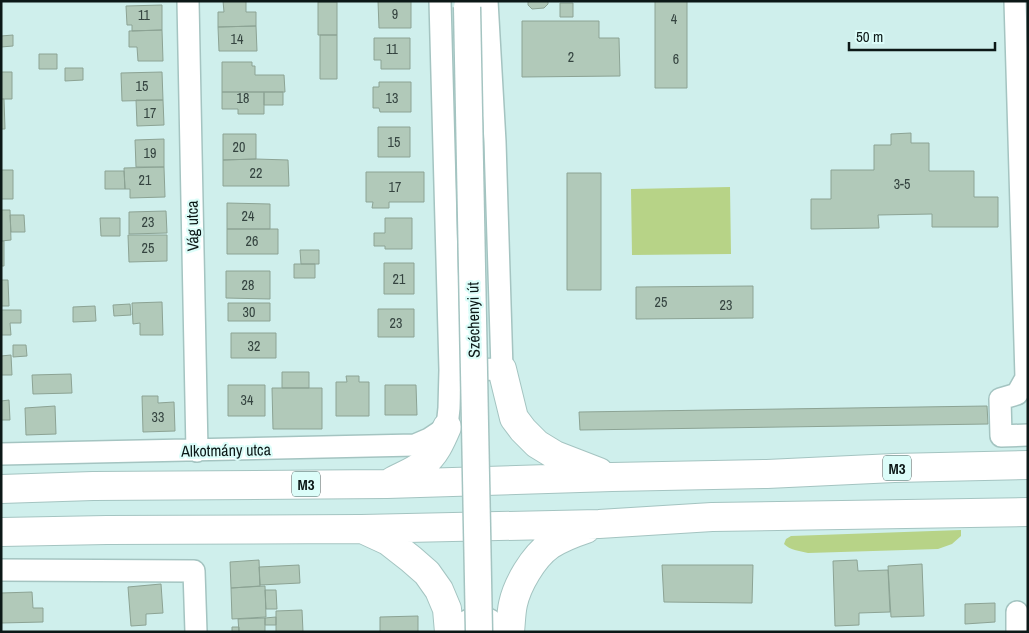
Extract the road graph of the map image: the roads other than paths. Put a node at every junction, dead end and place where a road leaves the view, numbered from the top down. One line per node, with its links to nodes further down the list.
1 (188, 1): 9 (street, Vág utca)
2 (440, 1): 6 (street)
3 (1015, 1): 8 (street)
4 (477, 4): 5 (street); 23 (street, Széchenyi út, bridge)
5 (502, 369): 6 (street); 12 (main road)
6 (450, 370): 7 (street)
7 (447, 427): 9 (street, Alkotmány utca); 13 (main road)
8 (1028, 435)
9 (197, 451): 10 (street, Alkotmány utca)
10 (1, 454)
11 (1028, 465): 12 (main road, M3)
12 (612, 477): 13 (main road, M3)
13 (386, 484): 14 (main road, M3)
14 (1, 488)
15 (1028, 512): 16 (main road)
16 (599, 524): 17 (main road); 25 (main road)
17 (361, 528): 18 (main road); 21 (main road)
18 (1, 532)
19 (1, 570): 20 (street)
20 (196, 632)
21 (449, 632)
22 (455, 632): 24 (street)
23 (479, 632)
24 (501, 632)
25 (510, 632)

